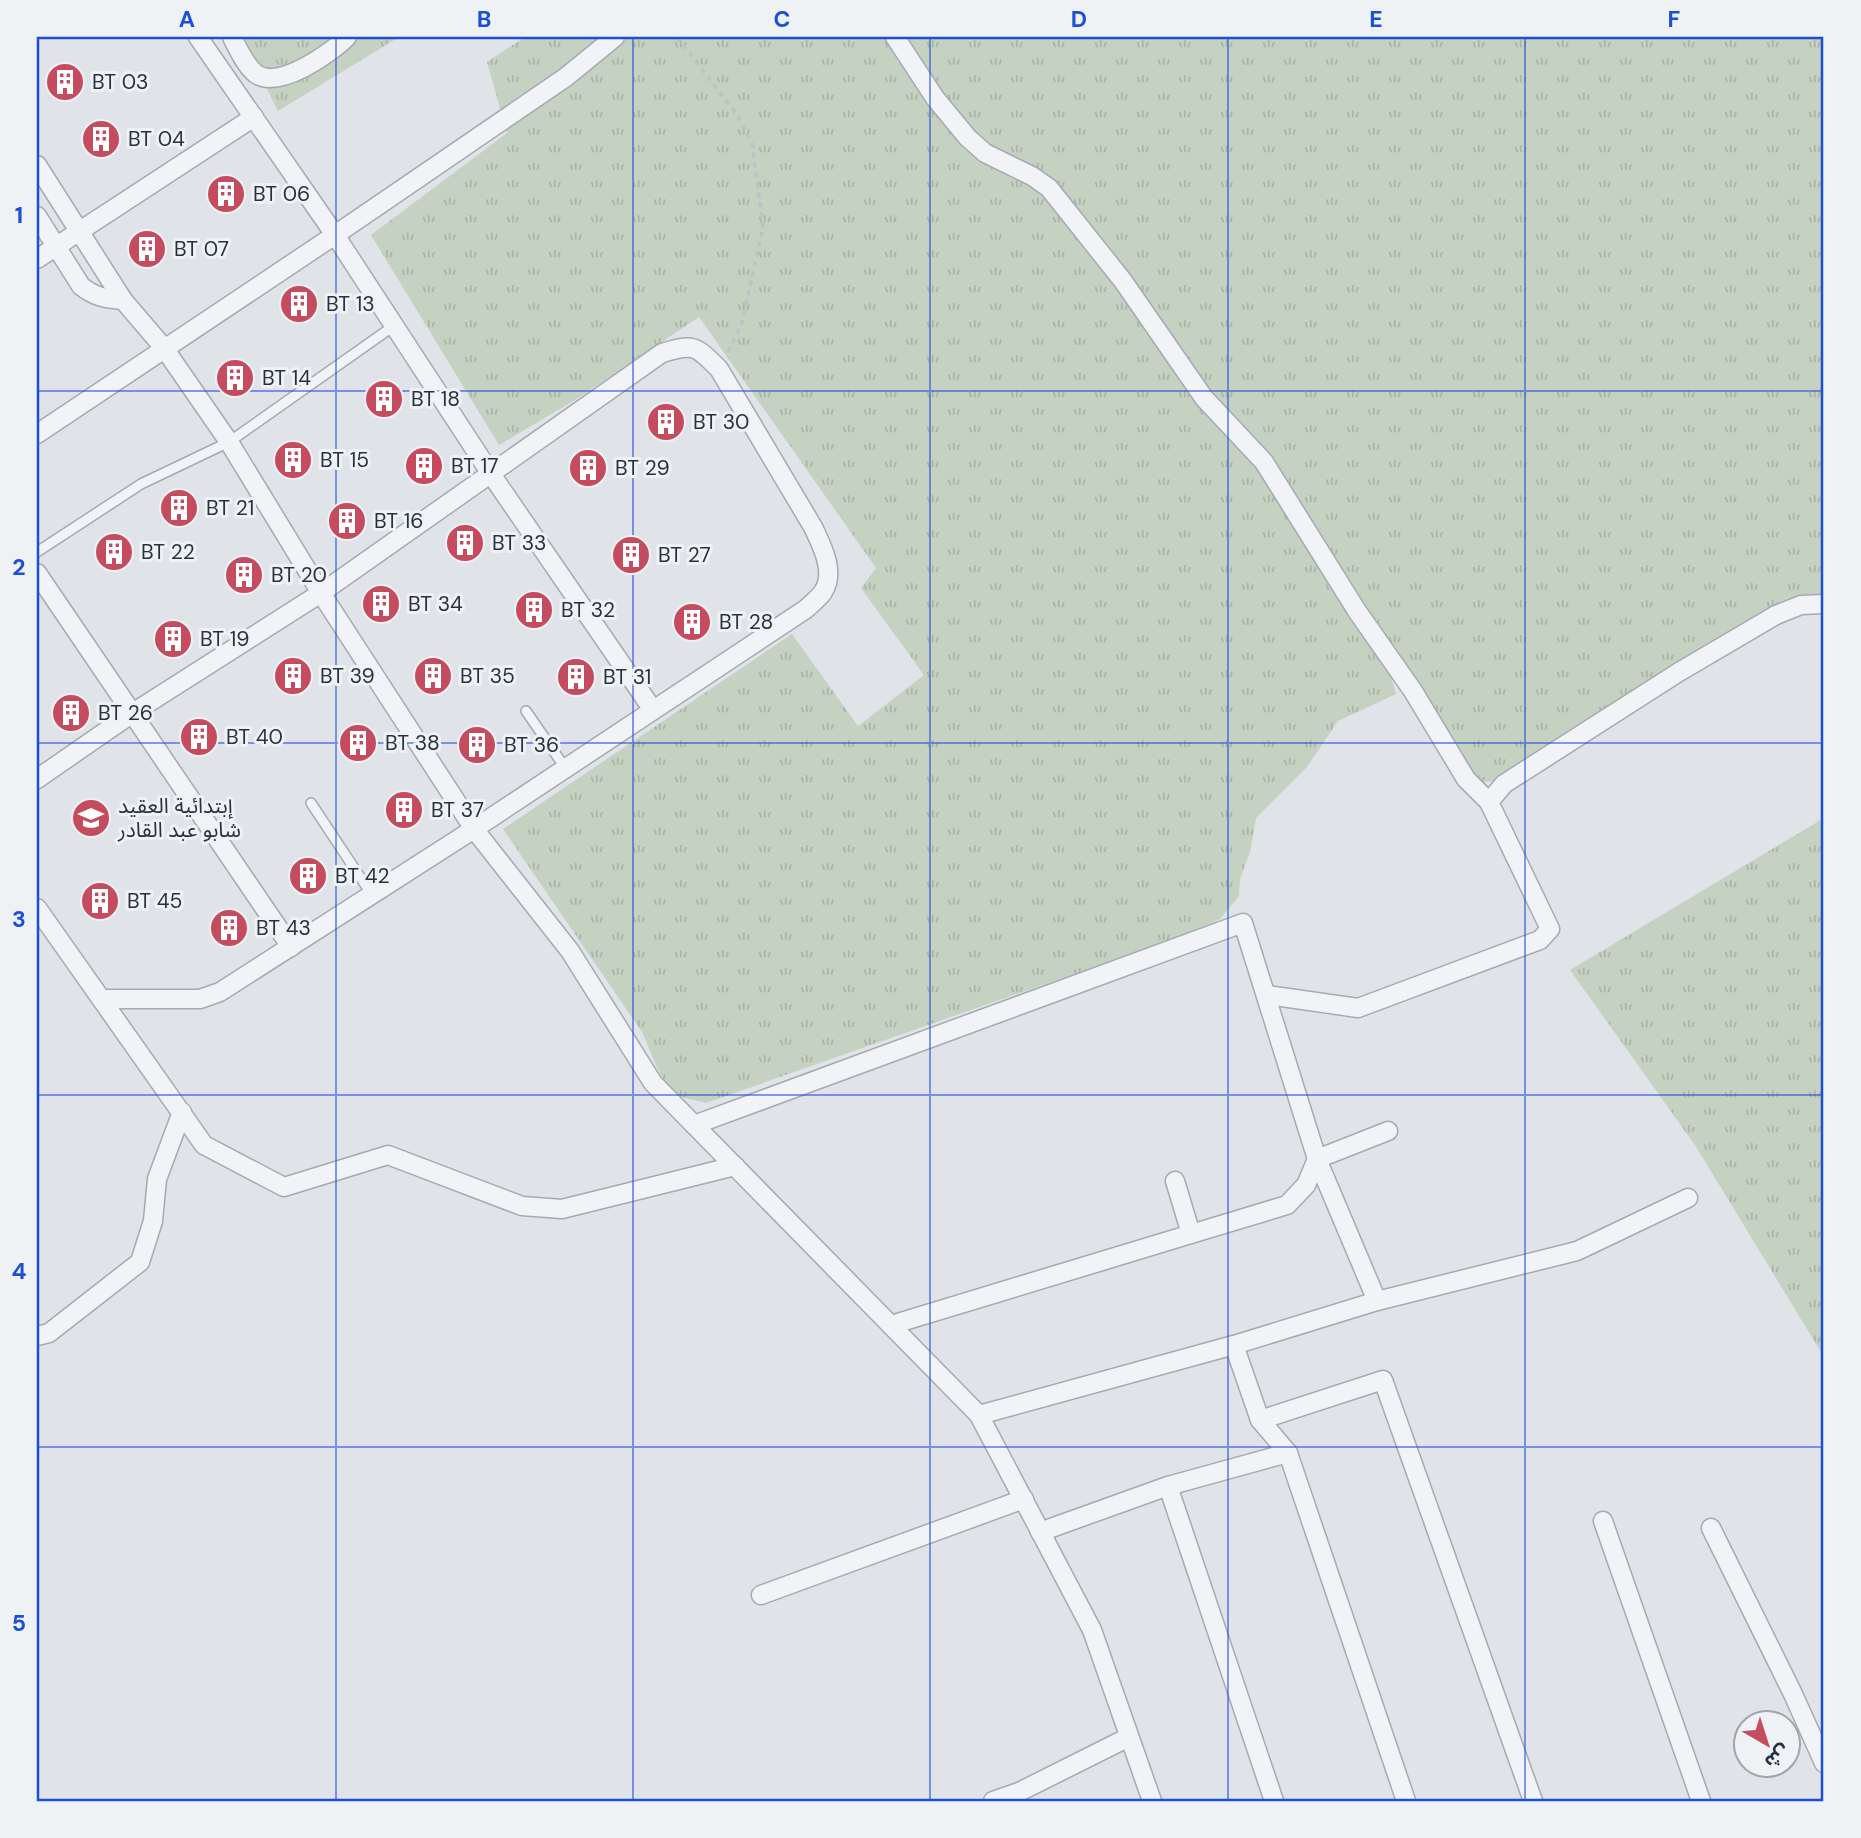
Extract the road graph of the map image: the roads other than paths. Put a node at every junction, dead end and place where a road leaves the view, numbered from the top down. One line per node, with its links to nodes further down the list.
1 (198, 37): 6 (street)
2 (232, 37): 3 (street)
3 (347, 37)
4 (615, 37): 10 (street)
5 (895, 37): 28 (street)
6 (254, 117): 9 (street); 10 (street)
7 (37, 165): 9 (street)
8 (37, 215): 11 (street)
9 (78, 232): 11 (street); 13 (street)
10 (335, 235): 14 (street); 15 (street)
11 (56, 247): 12 (street); 13 (street)
12 (37, 259)
13 (123, 300): 15 (street)
14 (395, 325): 17 (lane); 18 (street)
15 (164, 348): 16 (street); 17 (street)
16 (37, 434)
17 (229, 442): 19 (lane); 21 (street)
18 (491, 474): 21 (street); 23 (street); 23 (street)
19 (37, 552)
20 (37, 573): 25 (street)
21 (321, 593): 25 (street); 30 (street)
22 (1824, 604): 28 (street)
23 (653, 710): 26 (street)
24 (526, 711): 26 (lane)
25 (131, 715): 27 (street); 33 (street)
26 (566, 769): 30 (street)
27 (37, 779)
28 (1489, 802): 34 (street)
29 (311, 803): 31 (lane)
30 (474, 829): 31 (street); 37 (street)
31 (372, 895): 33 (street)
32 (37, 908): 35 (street)
33 (290, 947): 35 (street)
34 (1267, 995): 37 (street); 39 (street)
35 (102, 999): 36 (street)
36 (182, 1112): 40 (street); 46 (street)
37 (694, 1125): 40 (street)
38 (1388, 1131): 39 (street)
39 (1317, 1159): 43 (street); 44 (street)
40 (735, 1166): 45 (street)
41 (1175, 1181): 43 (street)
42 (1688, 1198): 44 (street)
43 (1191, 1234): 45 (street)
44 (1377, 1301): 47 (street)
45 (891, 1325): 48 (street)
46 (37, 1336)
47 (1234, 1345): 48 (street); 49 (street)
48 (979, 1415): 52 (street)
49 (1260, 1420): 50 (street); 63 (street)
50 (1289, 1453): 51 (street); 62 (street)
51 (1168, 1486): 55 (street); 61 (street)
52 (1024, 1499): 55 (street); 56 (street)
53 (1603, 1521): 64 (street)
54 (1711, 1528): 58 (street)
55 (1040, 1532): 57 (street)
56 (761, 1595)
57 (1129, 1737): 59 (street); 60 (street)
58 (1824, 1763)
59 (993, 1801)
60 (1152, 1801)
61 (1274, 1801)
62 (1406, 1801)
63 (1533, 1801)
64 (1701, 1801)

